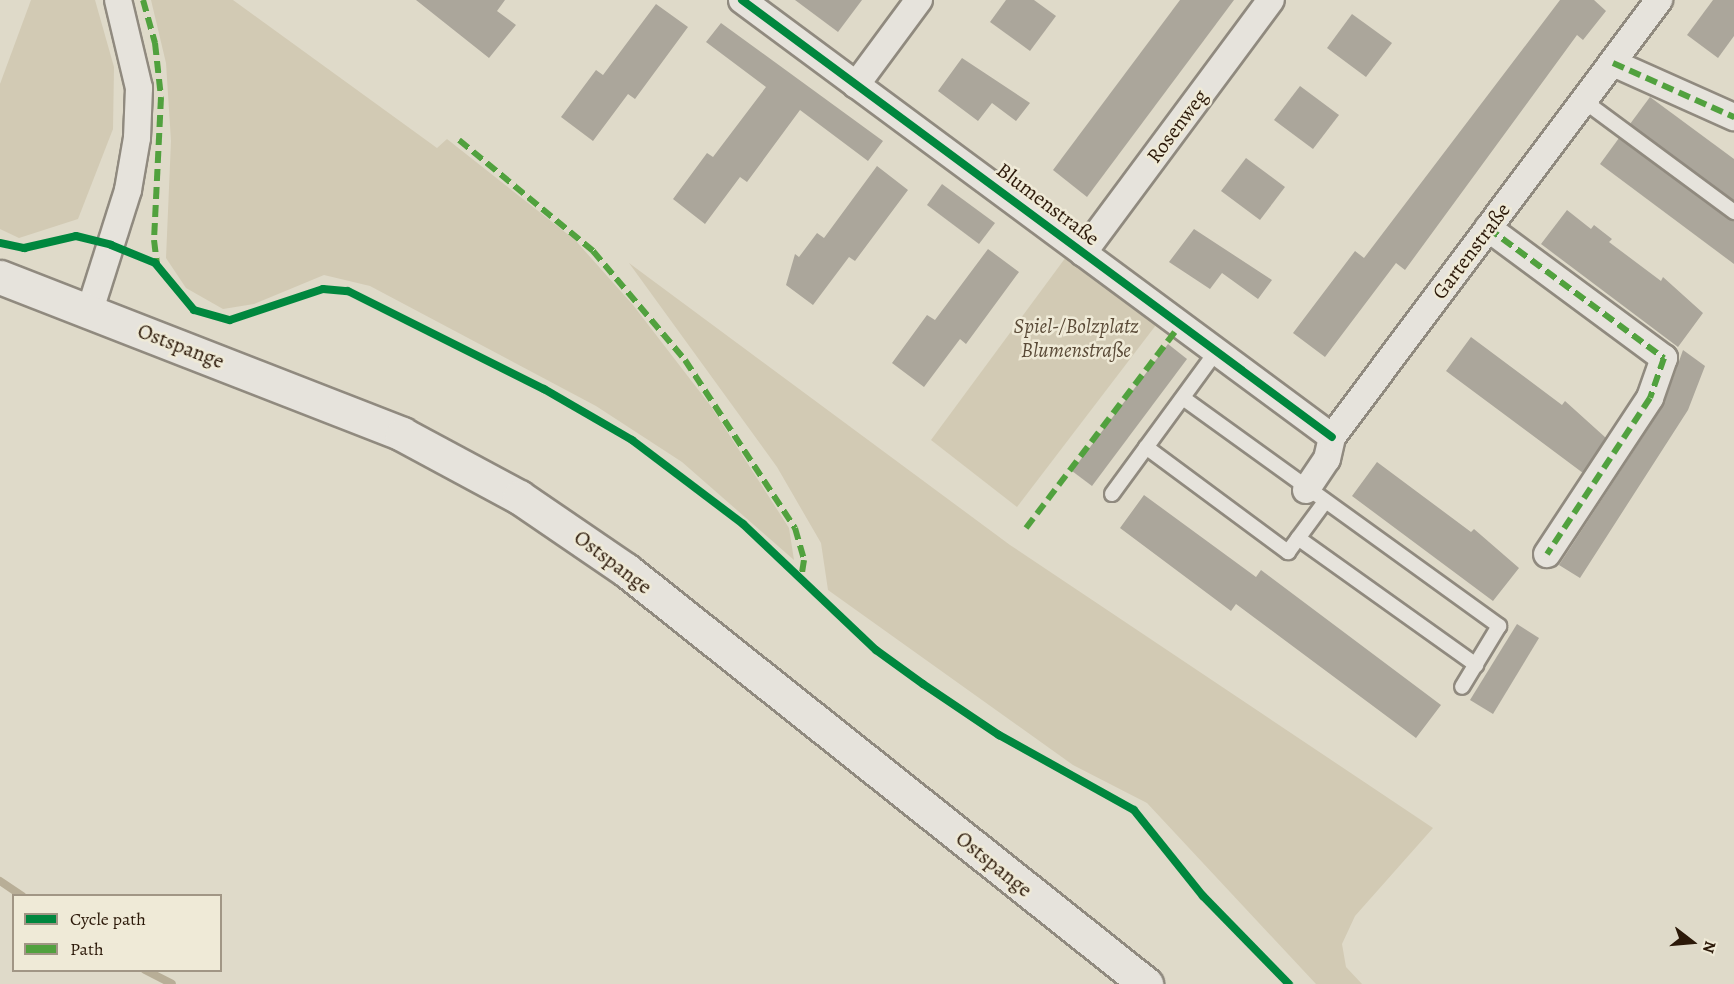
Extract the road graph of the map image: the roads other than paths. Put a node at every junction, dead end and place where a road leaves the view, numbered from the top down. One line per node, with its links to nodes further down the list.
1 (118, 0): 14 (street)
2 (742, 0): 7 (street, Blumenstraße)
3 (919, 0): 7 (street)
4 (1271, 0): 12 (street, Rosenweg)
5 (1659, 0): 6 (street, Gartenstraße)
6 (1613, 63): 8 (street, Gartenstraße); 9 (street)
7 (856, 85): 12 (street, Blumenstraße)
8 (1584, 101): 10 (lane); 11 (street, Gartenstraße)
9 (1734, 117)
10 (1734, 212)
11 (1488, 228): 17 (street, Gartenstraße); 22 (street)
12 (1083, 253): 15 (street, Blumenstraße)
13 (0, 276): 14 (main road, Ostspange)
14 (90, 310): 25 (main road, Ostspange)
15 (1216, 352): 16 (lane); 17 (street, Blumenstraße)
16 (1182, 398): 18 (lane); 20 (lane)
17 (1332, 437): 20 (street, Gartenstraße)
18 (1146, 447): 19 (lane); 21 (lane, Gartenstraße)
19 (1112, 494)
20 (1315, 496): 21 (lane, Gartenstraße); 23 (lane)
21 (1298, 538): 23 (lane)
22 (1547, 554)
23 (1476, 665): 24 (lane)
24 (1462, 687)
25 (1146, 984)

